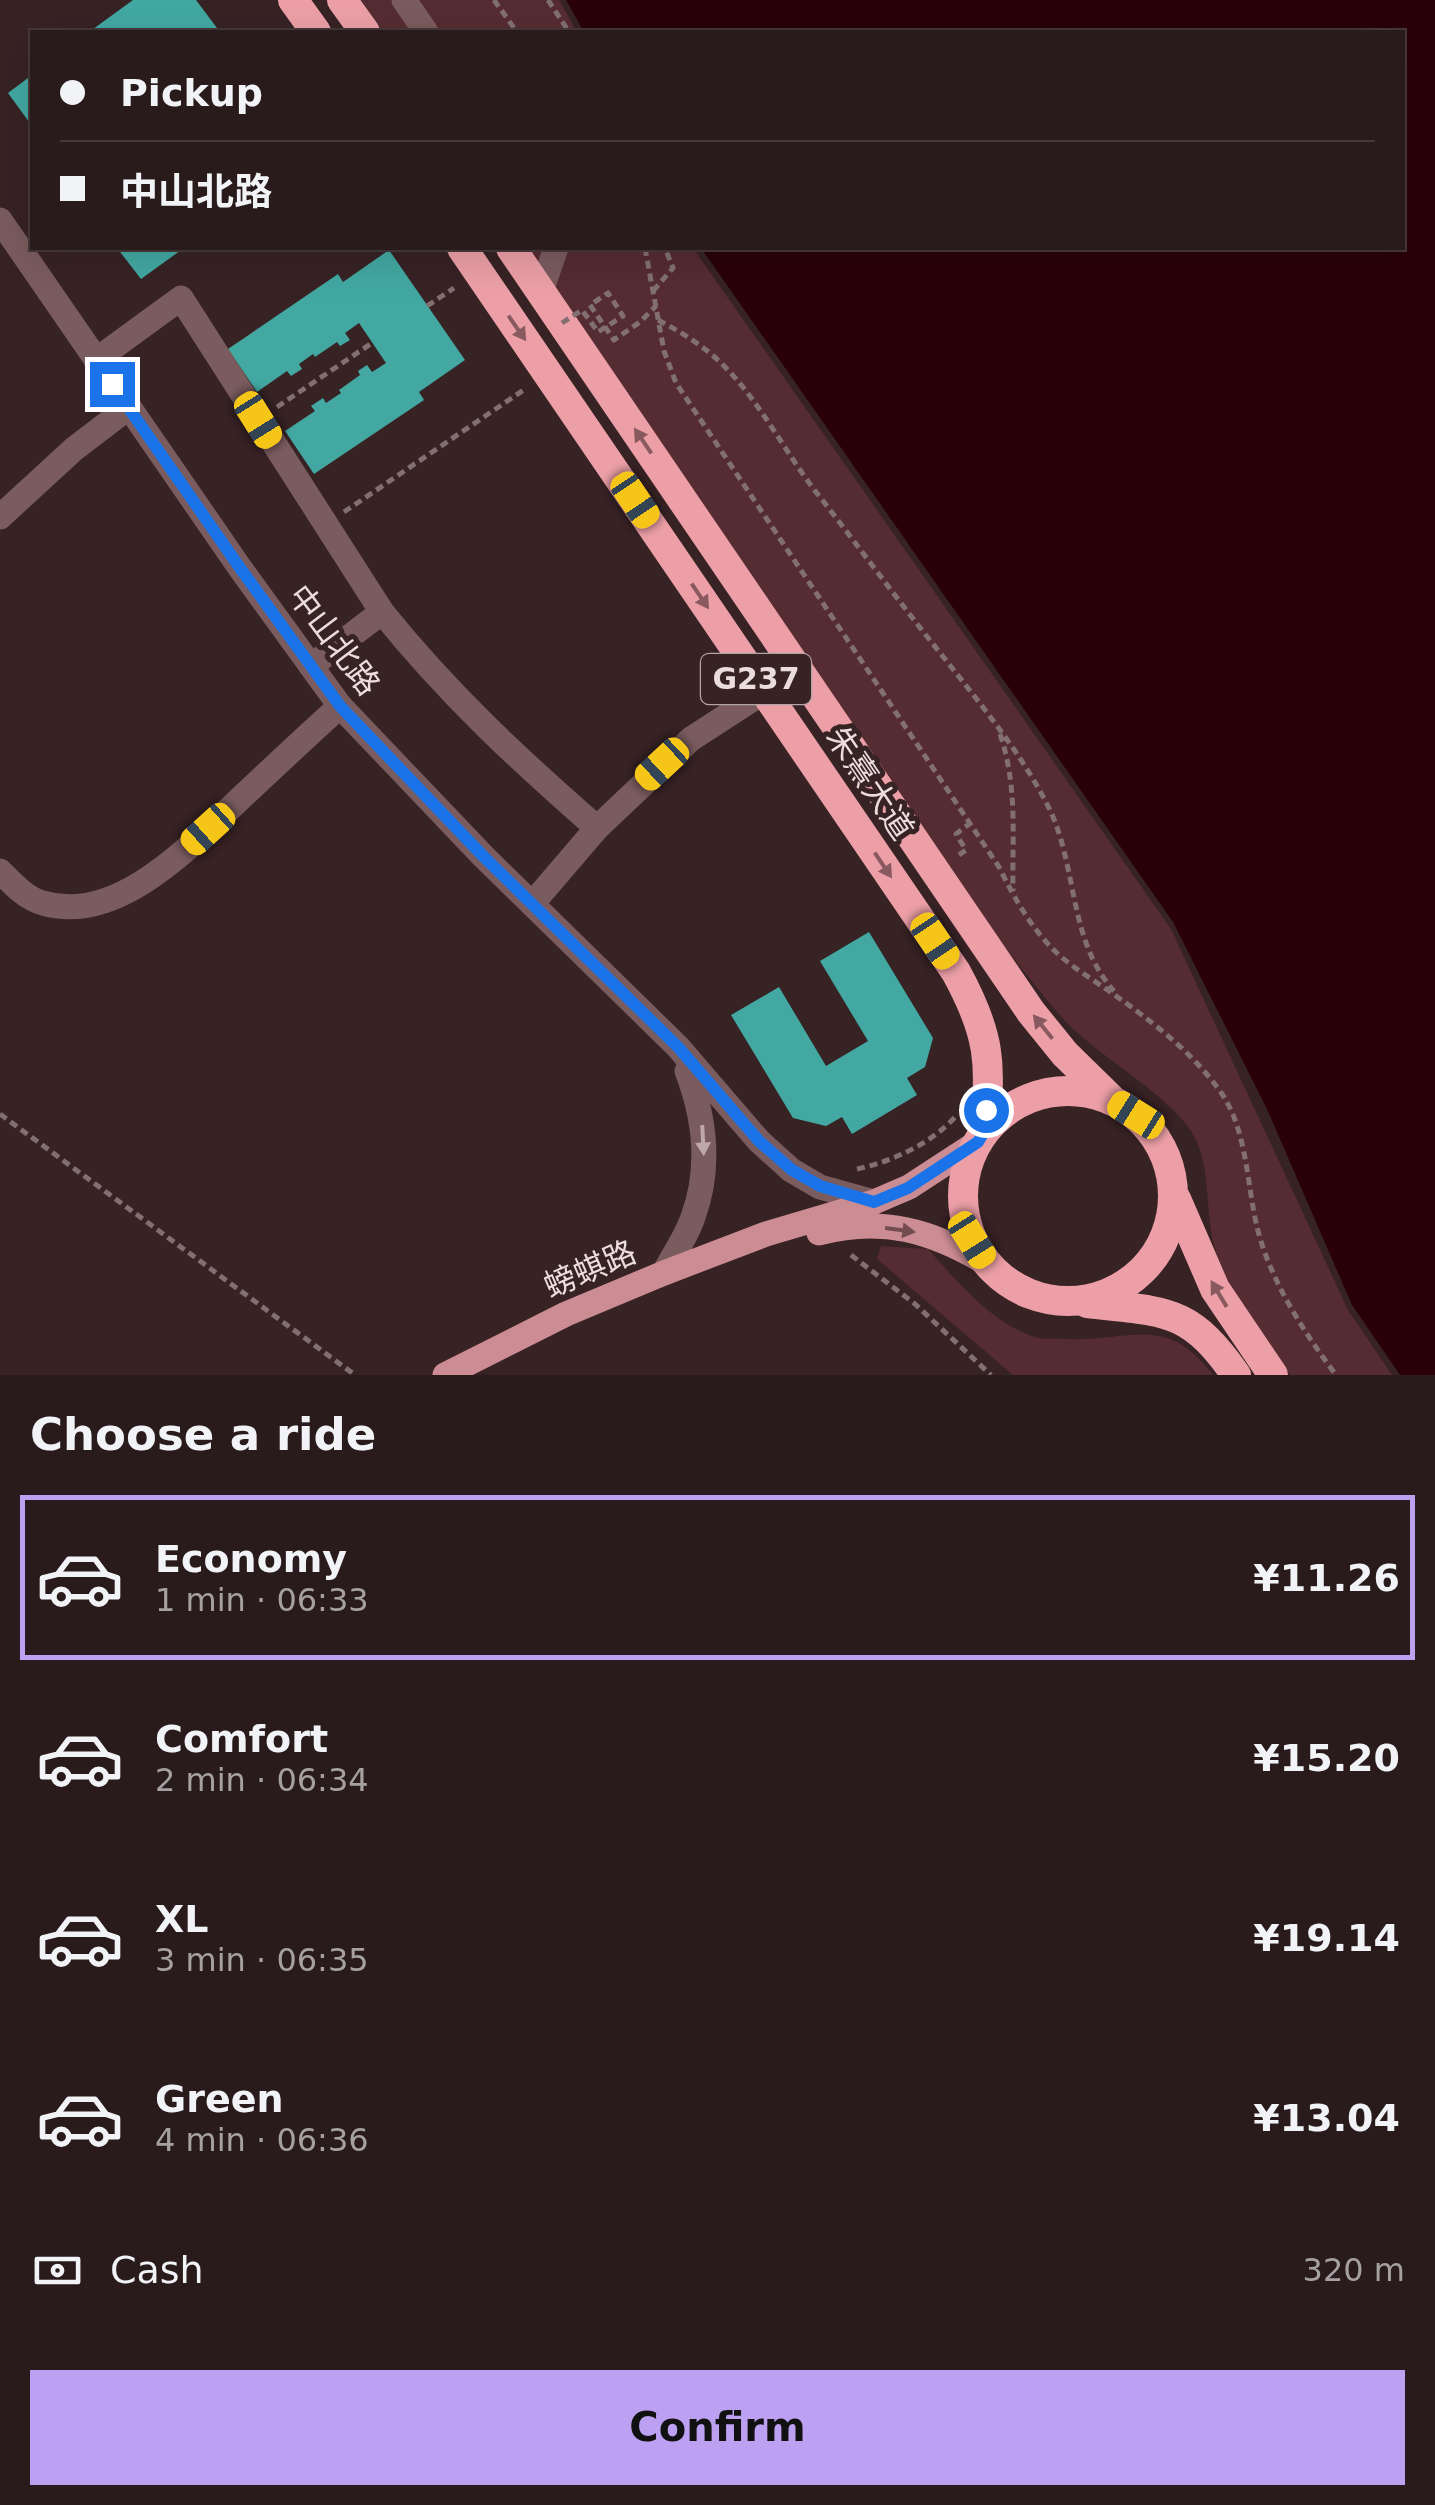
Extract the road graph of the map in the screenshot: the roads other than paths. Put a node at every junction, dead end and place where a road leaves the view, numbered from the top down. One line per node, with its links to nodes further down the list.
1 (294, 0): 4 (highway)
2 (342, 0): 5 (highway)
3 (404, 0): 6 (street)
4 (315, 30)
5 (363, 30)
6 (425, 30)
7 (0, 220): 12 (street, 中山北路)
8 (463, 250): 17 (highway, 朱熹大道 / G237, one-way to 17)
9 (512, 250): 11 (highway, 朱熹大道 / G237)
10 (555, 250): 11 (street)
11 (540, 291): 23 (highway, 朱熹大道 / G237, one-way to 11)
12 (96, 360): 13 (street, 中山北路); 15 (street)
13 (129, 407): 14 (street); 16 (street, 中山北路)
14 (0, 517)
15 (382, 612): 16 (street); 19 (street)
16 (312, 666): 18 (street, 中山北路)
17 (764, 691): 19 (street); 24 (highway, 朱熹大道 / G237, one-way to 24)
18 (340, 706): 20 (street); 21 (street, 中山北路)
19 (597, 828): 21 (street)
20 (0, 871)
21 (532, 904): 22 (street, 中山北路)
22 (678, 1047): 26 (street, 中山北路); 29 (street, one-way to 29)
23 (1110, 1098): 24 (highway); 25 (highway, G237)
24 (981, 1137): 26 (main road); 28 (highway, G237)
25 (1175, 1197): 30 (highway, G237); 34 (highway, G237, one-way to 25)
26 (874, 1202): 27 (main road)
27 (768, 1240): 28 (main road, one-way to 28); 29 (main road, 螃蜞路); 32 (main road)
28 (986, 1262): 30 (highway, G237)
29 (664, 1273): 31 (main road, 螃蜞路)
30 (1079, 1302): 33 (highway, G237)
31 (445, 1375)
32 (472, 1375)
33 (1236, 1375)
34 (1274, 1375)

